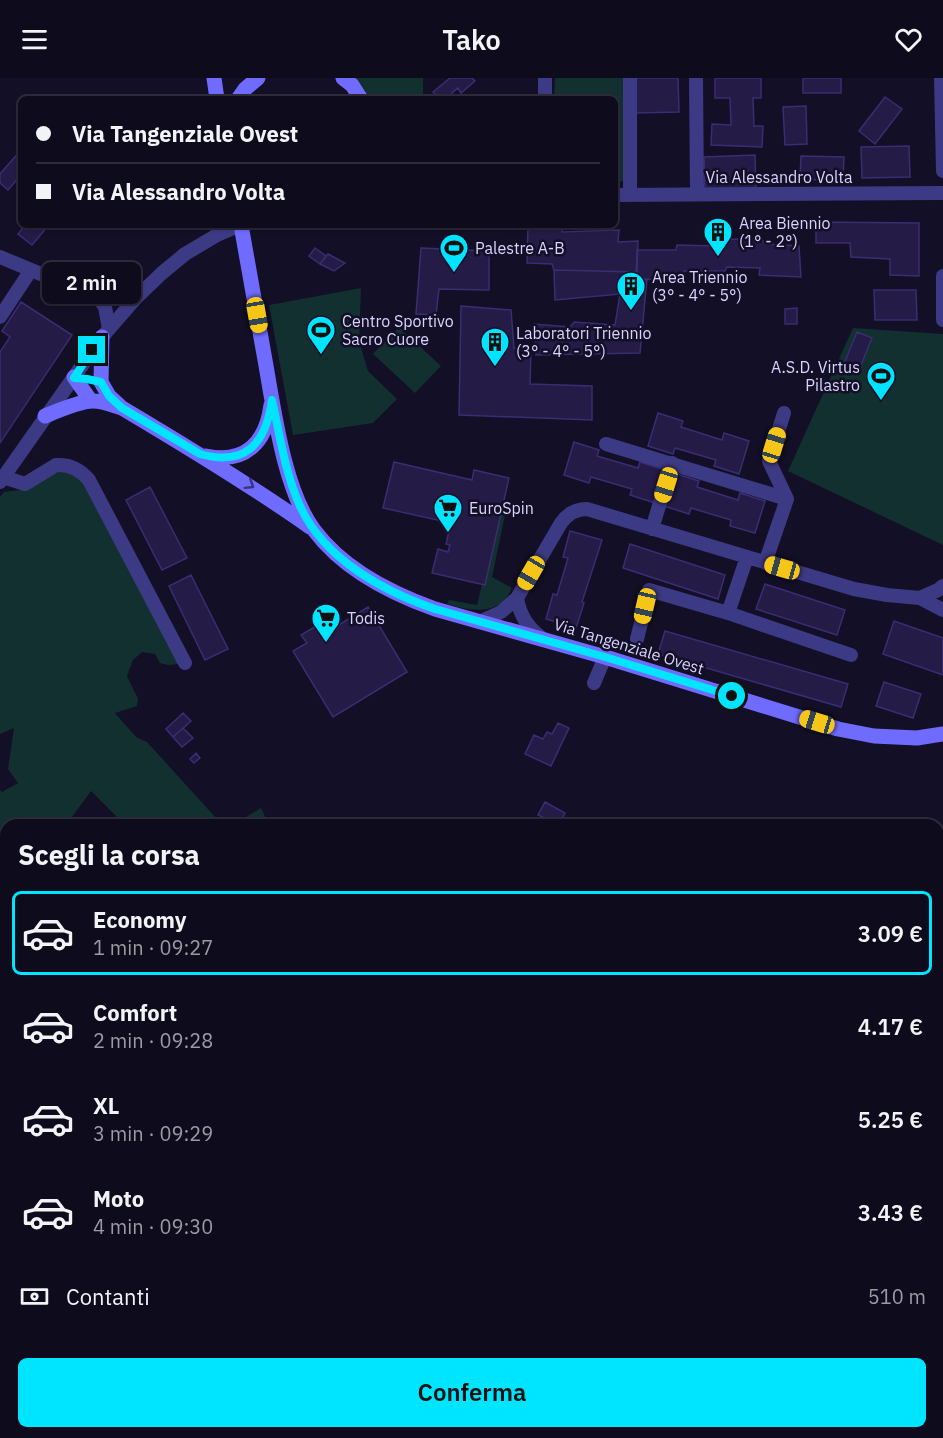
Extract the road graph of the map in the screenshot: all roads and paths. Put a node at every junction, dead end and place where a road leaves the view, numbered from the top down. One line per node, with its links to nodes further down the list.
1 (214, 78): 8 (main road)
2 (258, 78): 9 (main road)
3 (343, 78): 10 (main road)
4 (545, 78): 11 (street)
5 (630, 78): 14 (street)
6 (696, 78): 15 (street)
7 (941, 78): 12 (street)
8 (217, 96)
9 (240, 96)
10 (360, 96)
11 (545, 96)
12 (943, 171)
13 (943, 193): 15 (street, Via Alessandro Volta)
14 (630, 194): 15 (street, Via Alessandro Volta); 16 (street, Via Alessandro Volta)
15 (697, 194)
16 (618, 195)
17 (234, 228): 23 (street)
18 (241, 228): 31 (main road, Via Tangenziale Ovest)
19 (0, 257): 20 (street)
20 (31, 270): 22 (street); 26 (street)
21 (943, 276): 27 (street)
22 (95, 293): 23 (street); 24 (street)
23 (136, 298): 25 (street)
24 (105, 307): 25 (street); 28 (street)
25 (124, 311): 28 (street)
26 (0, 317)
27 (943, 320)
28 (105, 333): 29 (street); 30 (main road)
29 (74, 378): 30 (main road); 32 (main road); 35 (street)
30 (101, 382): 33 (main road)
31 (272, 400): 37 (main road); 42 (main road, Via Tangenziale Ovest)
32 (91, 401): 33 (main road); 35 (main road)
33 (122, 408): 37 (main road)
34 (784, 413): 40 (street)
35 (45, 417): 39 (street)
36 (606, 444): 38 (street)
37 (200, 454): 42 (main road, one-way to 42)
38 (672, 464): 40 (street); 41 (street)
39 (2, 479): 55 (street)
40 (787, 499): 44 (street)
41 (652, 529): 43 (street); 46 (street)
42 (315, 531): 50 (main road, Via Tangenziale Ovest)
43 (747, 557): 44 (street); 49 (street)
44 (765, 563): 47 (street)
45 (943, 586): 47 (street)
46 (517, 598): 50 (street); 51 (street)
47 (920, 598): 48 (street)
48 (943, 610)
49 (728, 613): 52 (street); 53 (street)
50 (479, 622): 51 (main road, Via Tangenziale Ovest)
51 (543, 639): 54 (main road, Via Tangenziale Ovest)
52 (637, 639)
53 (851, 655)
54 (605, 657): 56 (street); 57 (main road, Via Tangenziale Ovest)
55 (185, 663)
56 (594, 683)
57 (943, 734)

